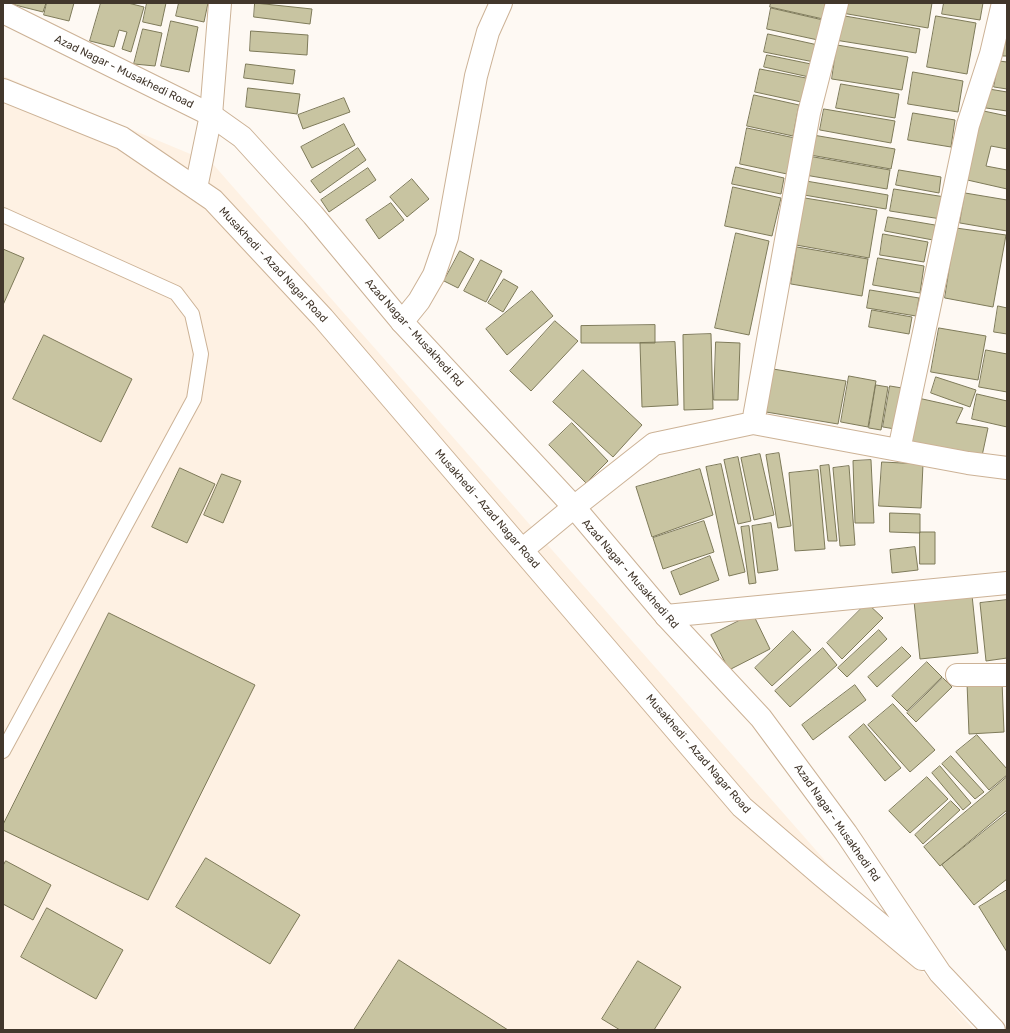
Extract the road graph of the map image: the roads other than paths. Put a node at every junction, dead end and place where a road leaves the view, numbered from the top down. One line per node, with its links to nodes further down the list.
1 (5, 3): 6 (main road)
2 (220, 3): 8 (main road)
3 (501, 3): 12 (main road)
4 (837, 3): 13 (main road)
5 (1003, 3): 14 (main road)
6 (3, 12): 8 (main road, Azad Nagar - Musakhedi Road)
7 (3, 90): 10 (main road, Musakhedi - Azad Nagar Road)
8 (211, 115): 9 (main road, Azad Nagar - Musakhedi Road); 10 (main road)
9 (242, 137): 12 (main road, Azad Nagar - Musakhedi Rd)
10 (196, 188): 17 (main road, Musakhedi - Azad Nagar Road)
11 (3, 215): 22 (lane)
12 (402, 322): 16 (main road, Azad Nagar - Musakhedi Rd)
13 (753, 423): 14 (main road); 16 (main road)
14 (899, 450): 15 (main road)
15 (1007, 468)
16 (574, 507): 17 (main road); 19 (main road, Azad Nagar - Musakhedi Rd)
17 (522, 550): 23 (main road, Musakhedi - Azad Nagar Road)
18 (1007, 584): 19 (main road)
19 (666, 616): 23 (main road, Azad Nagar - Musakhedi Rd)
20 (957, 675): 21 (main road)
21 (1007, 675)
22 (3, 752)
23 (940, 973): 24 (main road, Azad Nagar - Musakhedi Rd)
24 (994, 1030)

